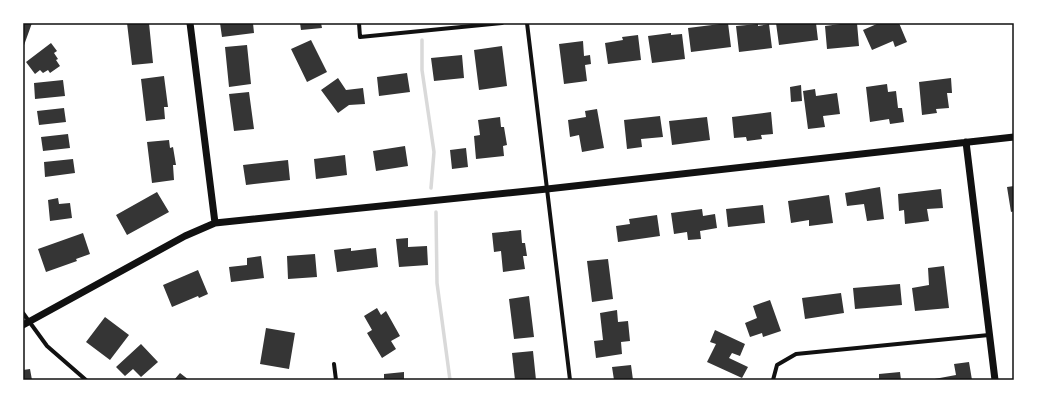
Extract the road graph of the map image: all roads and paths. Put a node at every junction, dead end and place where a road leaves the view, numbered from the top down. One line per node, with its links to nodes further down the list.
1 (190, 23): 8 (street)
2 (358, 23): 3 (street)
3 (502, 23)
4 (527, 23): 7 (street)
5 (1014, 137): 6 (street)
6 (966, 142): 7 (street); 11 (street)
7 (547, 189): 8 (street); 15 (street)
8 (215, 223): 10 (street)
9 (23, 313): 10 (street)
10 (26, 324): 13 (street)
11 (989, 335): 16 (street); 17 (street)
12 (334, 364): 14 (street)
13 (86, 380)
14 (336, 380)
15 (570, 380)
16 (773, 380)
17 (995, 380)

